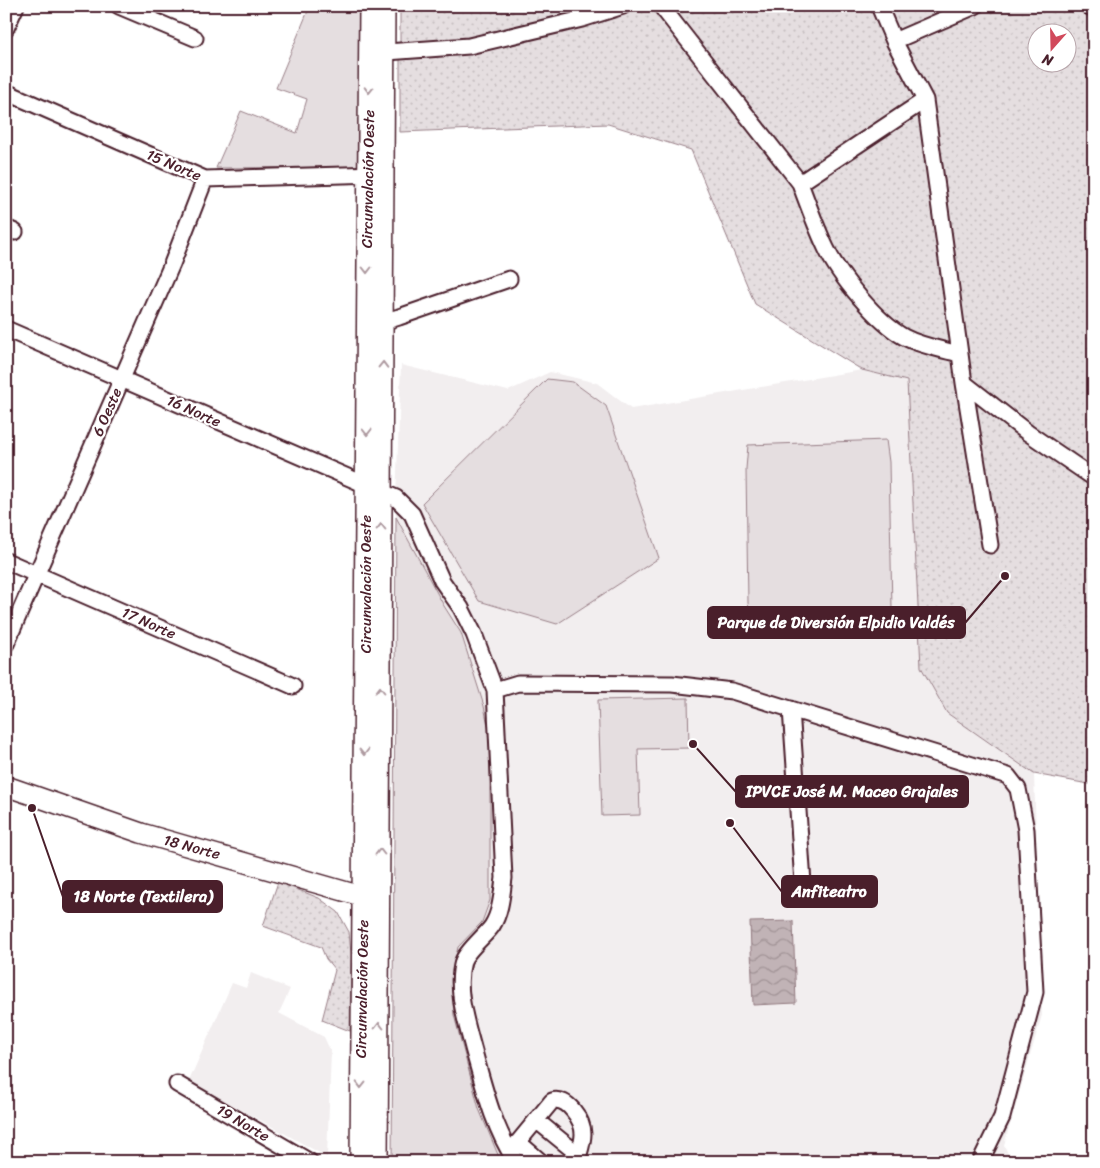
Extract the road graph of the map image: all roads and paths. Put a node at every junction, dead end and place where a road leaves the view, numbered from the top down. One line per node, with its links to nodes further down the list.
1 (16, 6): 11 (street)
2 (119, 6): 12 (street)
3 (369, 6): 14 (main road, Circunvalación Oeste)
4 (385, 6): 14 (main road, Circunvalación Oeste)
5 (623, 6): 14 (street)
6 (661, 6): 19 (street)
7 (879, 6): 13 (street)
8 (975, 6): 13 (street)
9 (1088, 6): 10 (street)
10 (1094, 9)
11 (6, 28)
12 (195, 38)
13 (894, 41): 16 (street)
14 (377, 52): 17 (main road, Circunvalación Oeste)
15 (6, 92): 18 (street, 15 Norte)
16 (924, 100): 19 (street); 23 (street)
17 (376, 175): 18 (street, 15 Norte); 21 (main road, Circunvalación Oeste)
18 (205, 179): 24 (street, 6 Oeste)
19 (800, 183): 23 (street)
20 (509, 279): 21 (street)
21 (375, 321): 27 (main road, Circunvalación Oeste)
22 (6, 328): 24 (street, 16 Norte)
23 (959, 354): 25 (street)
24 (121, 379): 27 (street, 16 Norte); 30 (street, 6 Oeste)
25 (964, 383): 26 (street); 28 (street)
26 (1094, 478)
27 (374, 490): 33 (street, 16 Norte); 36 (main road, Circunvalación Oeste, one-way to 36); 39 (main road, Circunvalación Oeste, one-way to 27)
28 (990, 545)
29 (6, 561): 30 (street, 17 Norte)
30 (36, 574): 31 (street, 6 Oeste); 32 (street, 17 Norte)
31 (6, 644)
32 (293, 686)
33 (495, 690): 34 (street); 43 (street, 16 Norte)
34 (791, 709): 37 (street); 49 (street)
35 (6, 786): 38 (main road, 18 Norte)
36 (364, 854): 38 (main road); 39 (main road, Circunvalación Oeste)
37 (803, 883)
38 (324, 885): 39 (main road, 18 Norte); 40 (main road)
39 (371, 899): 40 (main road, Circunvalación Oeste); 47 (main road, Circunvalación Oeste, one-way to 39)
40 (363, 933): 46 (main road, Circunvalación Oeste, one-way to 46)
41 (177, 1084): 45 (street, 19 Norte)
42 (536, 1120): 43 (street); 44 (street); 44 (street)
43 (514, 1152): 48 (street)
44 (578, 1158)
45 (310, 1162)
46 (360, 1162)
47 (378, 1162)
48 (541, 1162)
49 (980, 1162)

